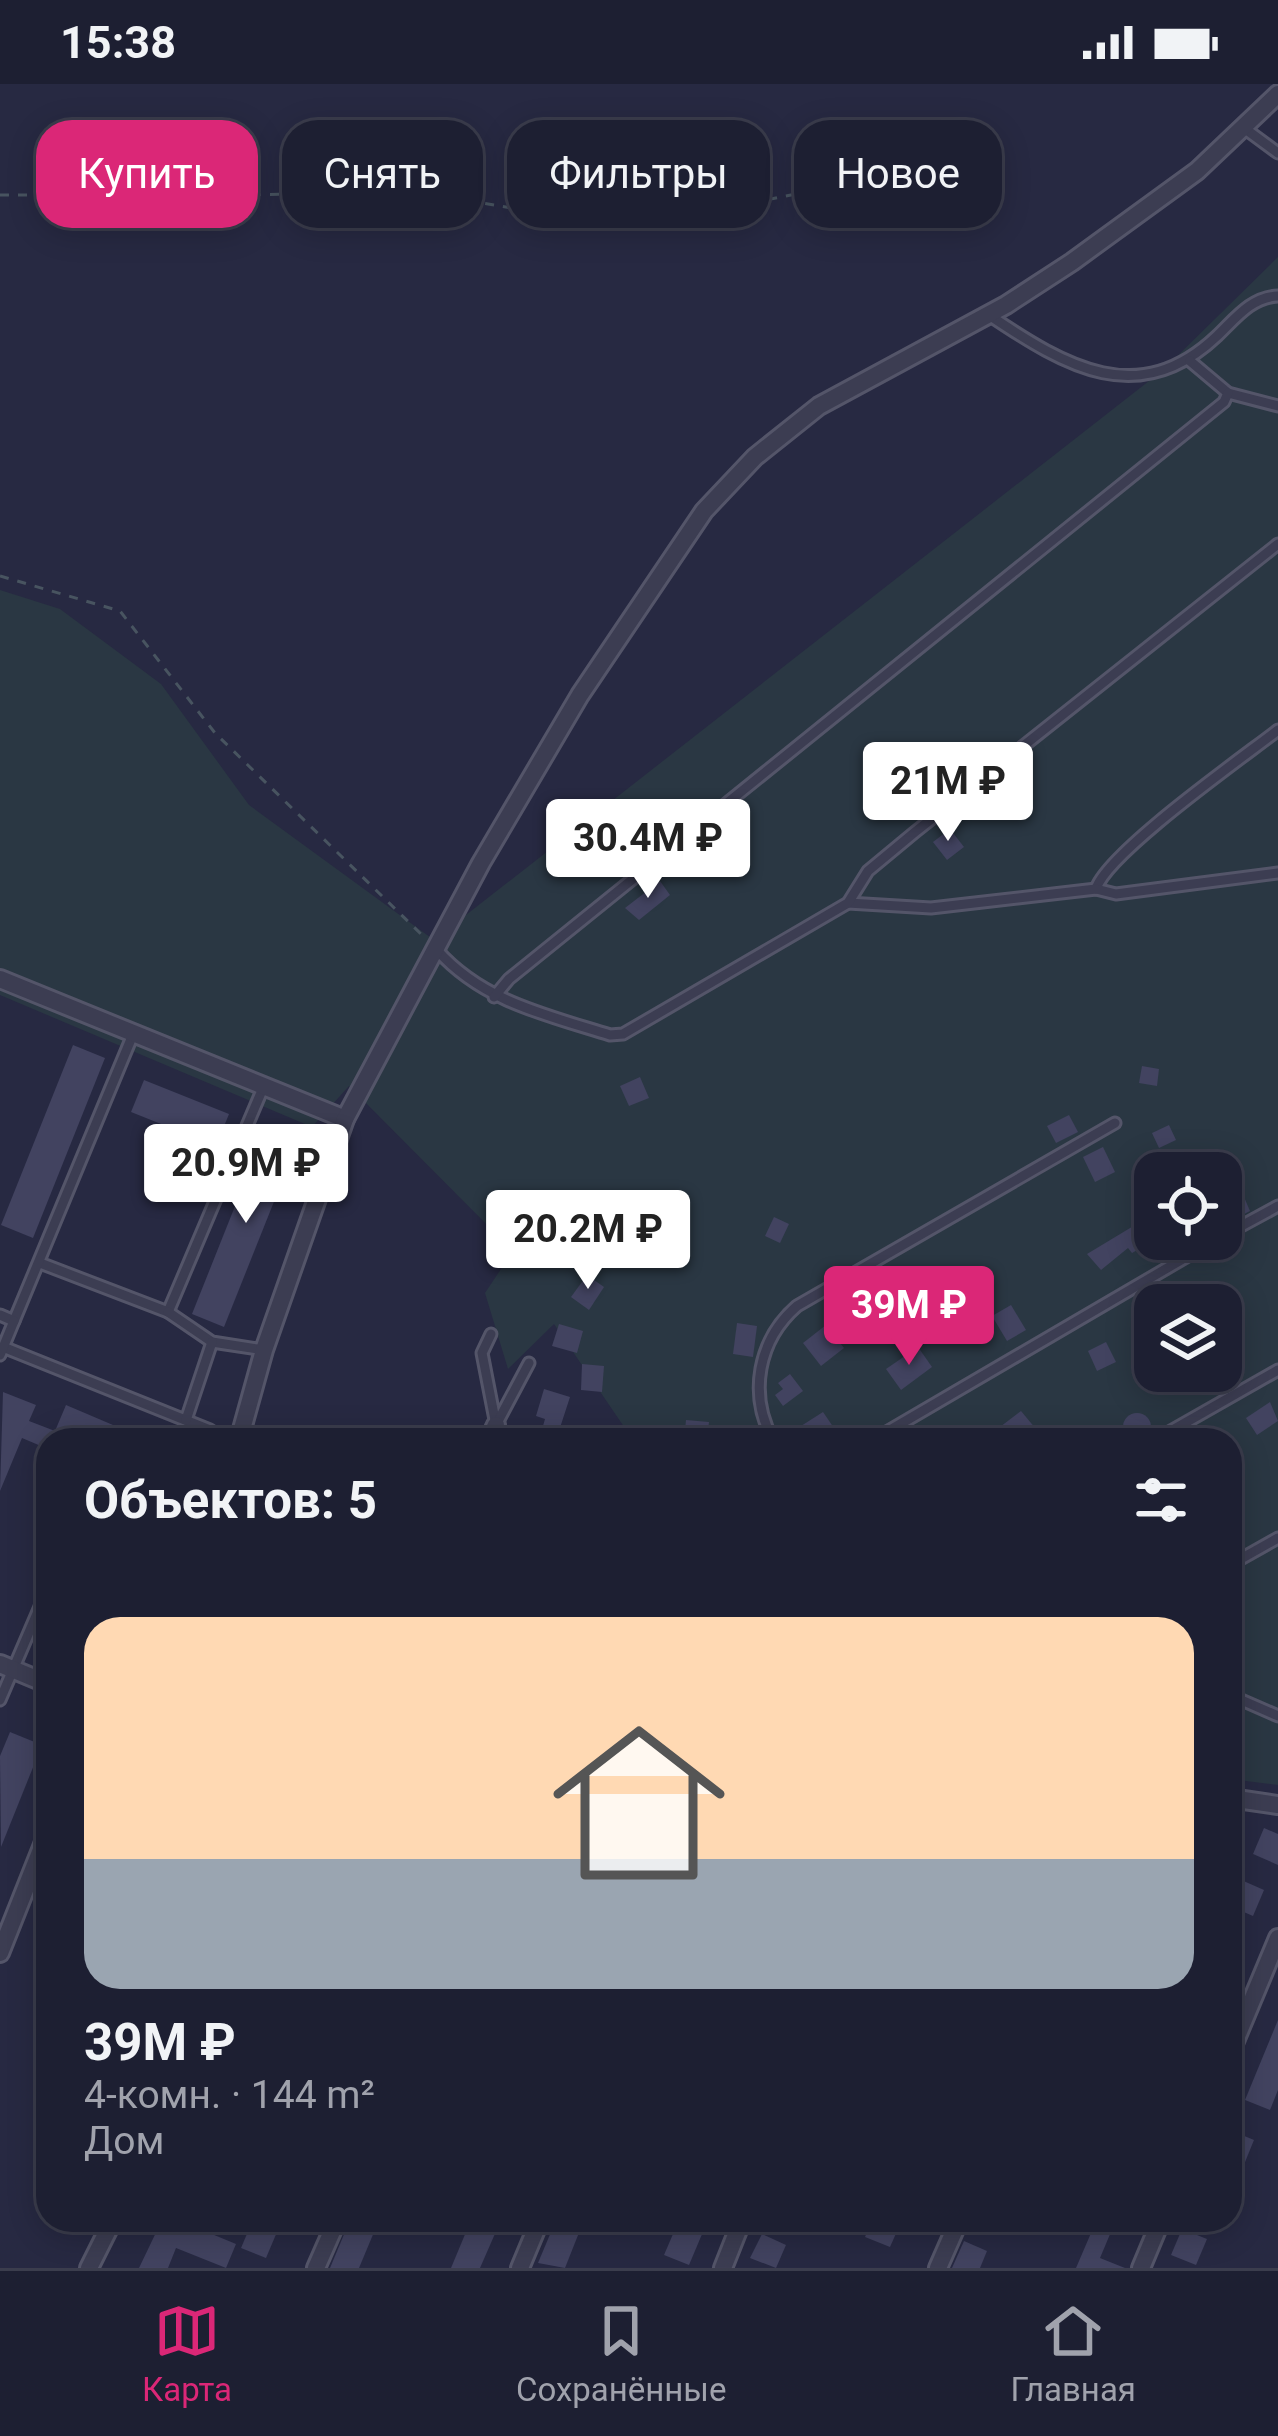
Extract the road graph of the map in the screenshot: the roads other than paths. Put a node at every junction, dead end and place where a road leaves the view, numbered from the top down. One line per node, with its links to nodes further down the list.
1 (1278, 94): 2 (street)
2 (1244, 128): 3 (lane); 5 (street)
3 (1278, 153)
4 (1278, 296): 6 (lane)
5 (989, 315): 6 (lane); 14 (street)
6 (1190, 361): 7 (lane)
7 (1228, 393): 8 (lane); 16 (lane)
8 (1278, 406)
9 (1278, 544): 13 (lane)
10 (1278, 730): 12 (lane)
11 (1278, 873): 12 (lane)
12 (1096, 889): 13 (lane)
13 (848, 903): 16 (lane)
14 (437, 950): 16 (lane); 19 (street)
15 (0, 979): 17 (street)
16 (494, 997)
17 (134, 1032): 18 (street); 24 (lane)
18 (263, 1088): 19 (street); 25 (lane)
19 (345, 1120): 30 (street)
20 (1115, 1123): 39 (lane)
21 (1278, 1206): 22 (lane)
22 (1242, 1226)
23 (1181, 1260): 40 (lane)
24 (40, 1263): 25 (lane); 27 (lane)
25 (168, 1312): 29 (lane)
26 (0, 1315): 27 (lane)
27 (14, 1321): 31 (lane)
28 (491, 1334): 37 (lane)
29 (212, 1342): 30 (lane); 34 (lane)
30 (264, 1350): 36 (street)
31 (2, 1351): 34 (lane)
32 (529, 1364): 38 (lane)
33 (1278, 1370): 41 (lane)
34 (186, 1420): 35 (lane)
35 (205, 1428)
36 (242, 1428)
37 (491, 1428)
38 (494, 1428)
39 (767, 1428)
40 (893, 1428)
41 (1176, 1428)
42 (1278, 1538): 43 (lane)
43 (1242, 1558)
44 (36, 1611): 45 (lane)
45 (7, 1667): 46 (street); 47 (lane)
46 (36, 1679)
47 (0, 1700)
48 (1242, 1700): 49 (lane)
49 (1278, 1716)
50 (1242, 1800): 51 (street)
51 (1278, 1805)
52 (36, 1862): 54 (street)
53 (1278, 1938): 55 (street)
54 (0, 1953)
55 (1242, 2025)
56 (107, 2232): 62 (street)
57 (332, 2232): 63 (street)
58 (535, 2232): 64 (street)
59 (737, 2232): 65 (street)
60 (954, 2232): 66 (street)
61 (1156, 2232): 67 (street)
62 (89, 2268)
63 (316, 2268)
64 (520, 2268)
65 (723, 2268)
66 (938, 2268)
67 (1141, 2268)

